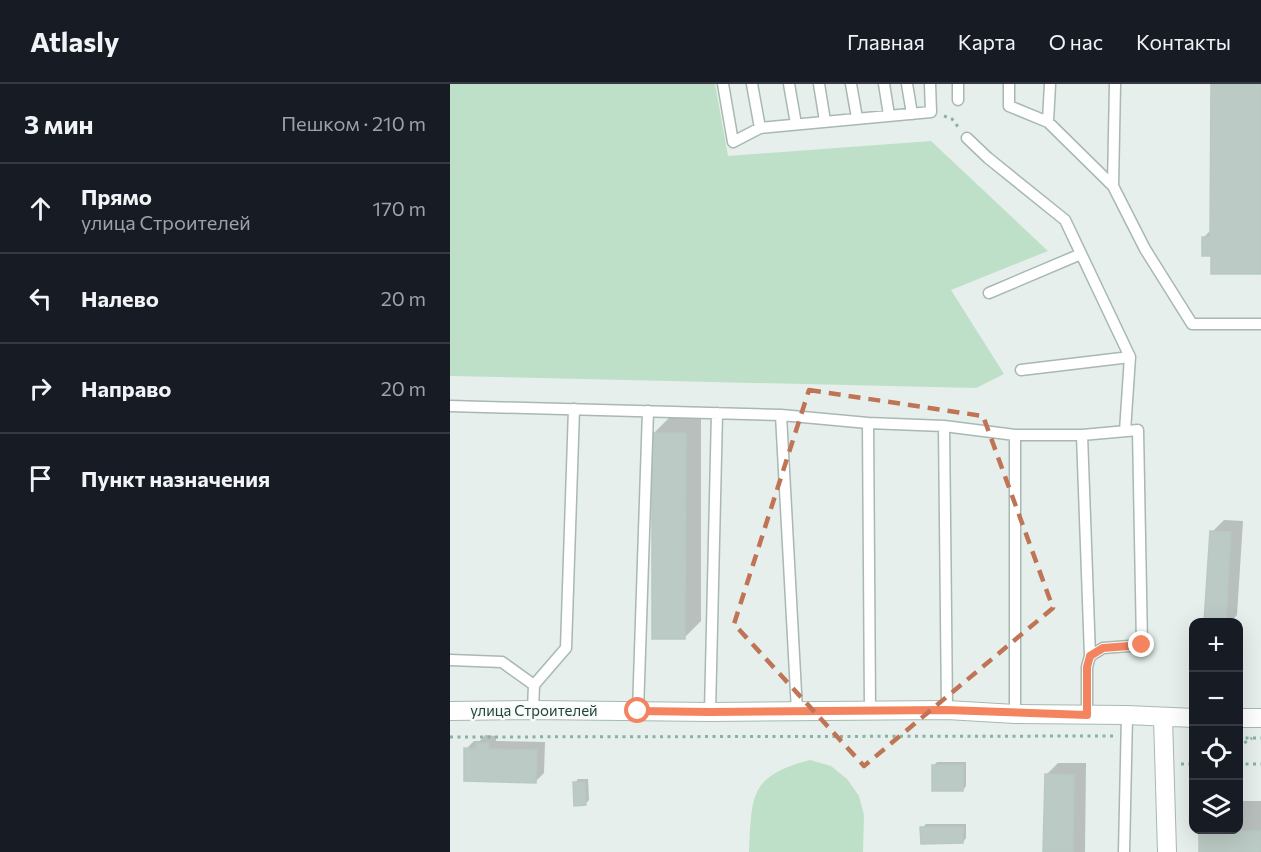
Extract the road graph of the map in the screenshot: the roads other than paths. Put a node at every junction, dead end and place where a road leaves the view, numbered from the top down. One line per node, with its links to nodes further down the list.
1 (723, 84): 20 (lane)
2 (752, 84): 20 (lane)
3 (789, 84): 19 (lane)
4 (819, 84): 17 (lane)
5 (851, 84): 16 (lane)
6 (884, 84): 15 (lane)
7 (907, 84): 14 (lane)
8 (930, 84): 14 (lane)
9 (958, 84): 13 (lane)
10 (1009, 84): 18 (lane)
11 (1050, 84): 18 (lane)
12 (1115, 84): 22 (lane)
13 (958, 100)
14 (912, 114): 15 (lane)
15 (889, 115): 16 (lane)
16 (857, 118): 17 (lane)
17 (825, 121): 19 (lane)
18 (1048, 122): 22 (lane)
19 (796, 124): 20 (lane)
20 (760, 128)
21 (967, 138): 23 (lane)
22 (1113, 186): 25 (lane)
23 (1082, 254): 24 (lane); 26 (lane)
24 (989, 293)
25 (1261, 324)
26 (1130, 357): 27 (lane); 35 (lane)
27 (1021, 370)
28 (450, 406): 29 (lane)
29 (574, 409): 30 (lane); 40 (lane)
30 (648, 411): 31 (lane); 45 (lane)
31 (717, 413): 32 (lane); 47 (lane)
32 (782, 415): 33 (lane); 46 (lane)
33 (868, 423): 34 (lane); 42 (lane)
34 (944, 426): 36 (lane); 43 (lane)
35 (1125, 431): 37 (lane); 38 (lane)
36 (1015, 435): 37 (lane); 48 (lane)
37 (1082, 435): 38 (lane)
38 (1090, 656): 49 (lane)
39 (450, 660): 40 (lane)
40 (534, 685): 41 (lane)
41 (533, 710): 44 (street, улица Строителей); 45 (street, улица Строителей)
42 (870, 710): 43 (street, улица Строителей); 46 (street, улица Строителей)
43 (946, 710): 48 (street, улица Строителей)
44 (450, 711)
45 (638, 711): 47 (street, улица Строителей)
46 (797, 711): 47 (street, улица Строителей)
47 (710, 712)
48 (1015, 714): 49 (street, улица Строителей)
49 (1087, 715): 50 (street, улица Строителей)
50 (1127, 715): 51 (street, улица Строителей); 55 (lane)
51 (1163, 717): 52 (street, улица Строителей); 56 (street)
52 (1189, 718)
53 (1243, 718): 54 (street)
54 (1261, 718)
55 (1124, 852)
56 (1167, 852)

